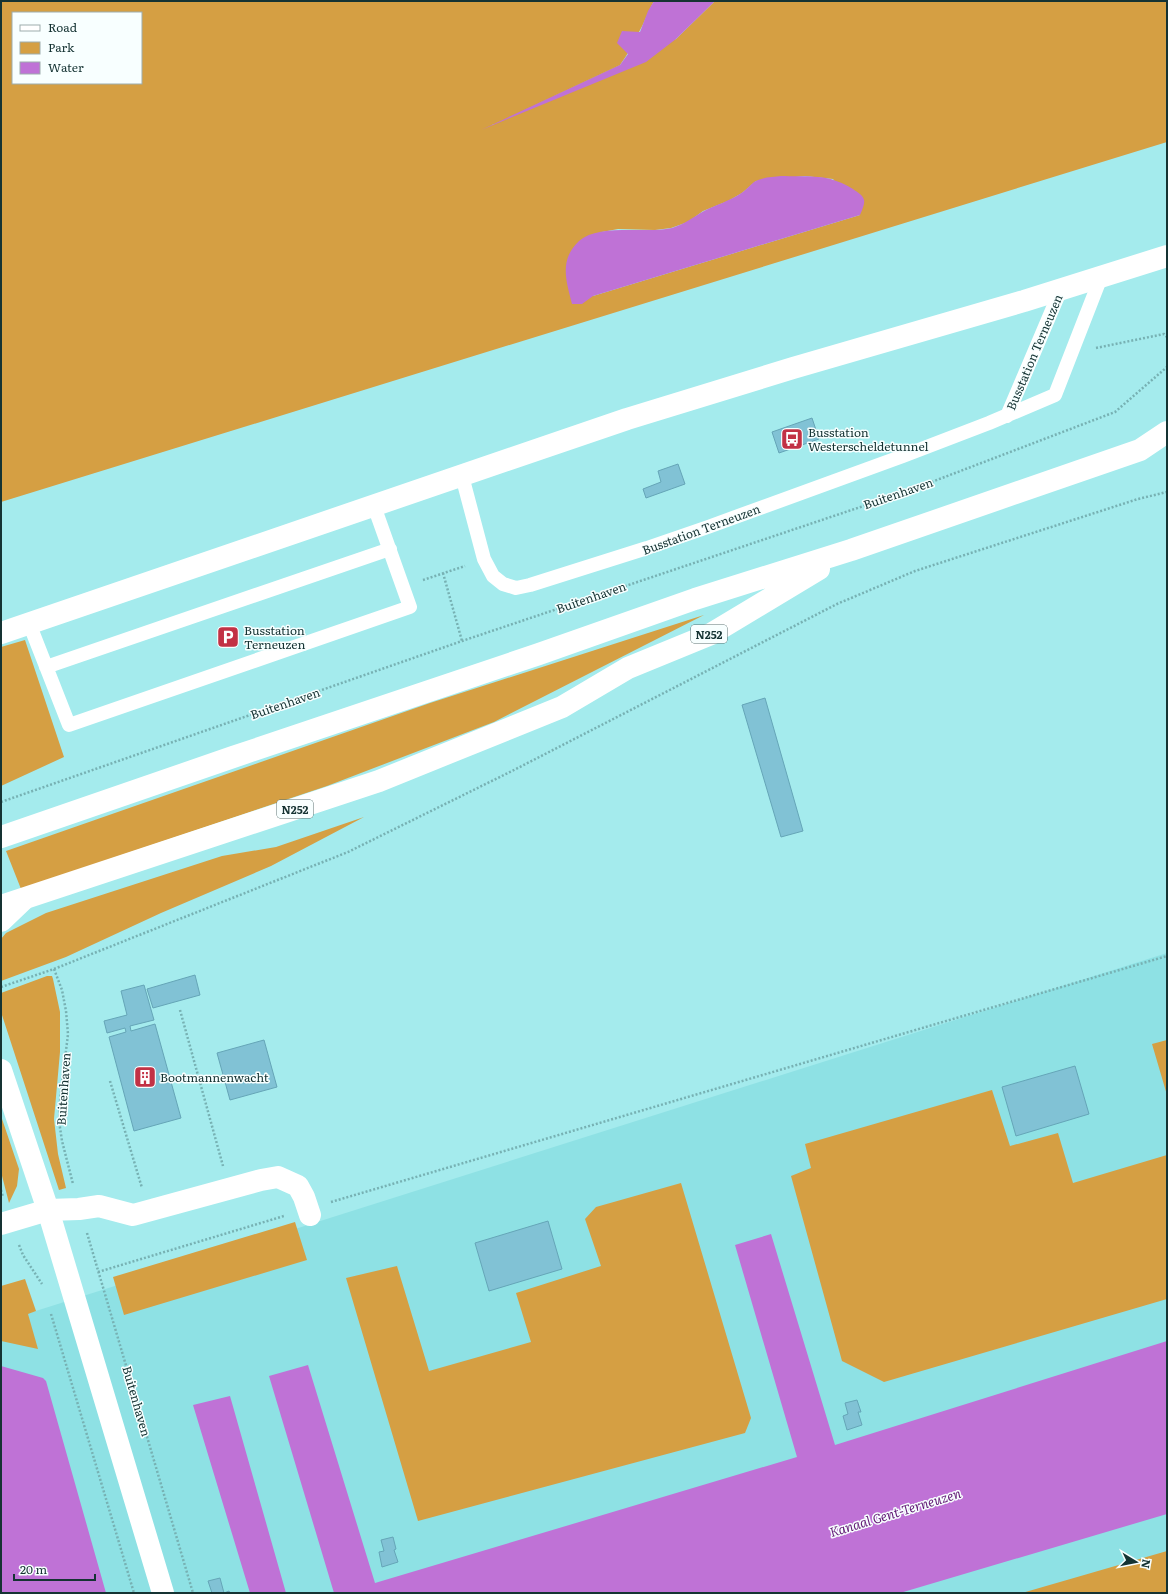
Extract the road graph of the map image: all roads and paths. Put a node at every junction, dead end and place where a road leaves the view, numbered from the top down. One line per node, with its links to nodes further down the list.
1 (1167, 256): 2 (main road)
2 (1101, 277): 3 (main road); 5 (lane, Busstation Terneuzen)
3 (1062, 289): 7 (lane, Busstation Terneuzen); 11 (main road)
4 (1167, 337): 5 (path)
5 (1071, 353): 7 (lane, Busstation Terneuzen)
6 (1167, 367): 19 (path, Buitenhaven)
7 (1007, 416): 11 (lane, Busstation Terneuzen)
8 (1167, 432): 9 (main road, N252)
9 (1140, 450): 10 (main road, N252); 15 (main road, N252)
10 (1167, 452)
11 (462, 476): 13 (main road)
12 (1167, 492): 27 (path)
13 (374, 506): 14 (lane); 17 (main road)
14 (390, 549): 20 (lane); 20 (lane)
15 (851, 550): 22 (main road, N252); 23 (main road, N252)
16 (443, 573): 19 (path)
17 (29, 624): 18 (main road); 20 (lane)
18 (1, 633)
19 (462, 641): 21 (path, Buitenhaven)
20 (46, 667)
21 (1, 802)
22 (1, 837)
23 (23, 900): 24 (main road, N252); 25 (main road)
24 (1, 906)
25 (1, 922)
26 (1167, 956): 36 (path)
27 (54, 969): 28 (path); 33 (path, Buitenhaven)
28 (1, 987)
29 (180, 1010): 32 (path)
30 (1, 1070): 34 (main road)
31 (110, 1081): 35 (path)
32 (229, 1188): 35 (main road); 36 (main road)
33 (79, 1209): 34 (main road); 35 (main road); 38 (path, Buitenhaven)
34 (48, 1210): 37 (main road); 42 (main road)
35 (149, 1211)
36 (309, 1212): 38 (path)
37 (6, 1222): 39 (path)
38 (98, 1272): 43 (path, Buitenhaven)
39 (44, 1290)
40 (50, 1313): 41 (path)
41 (134, 1593)
42 (163, 1593)
43 (193, 1593)

